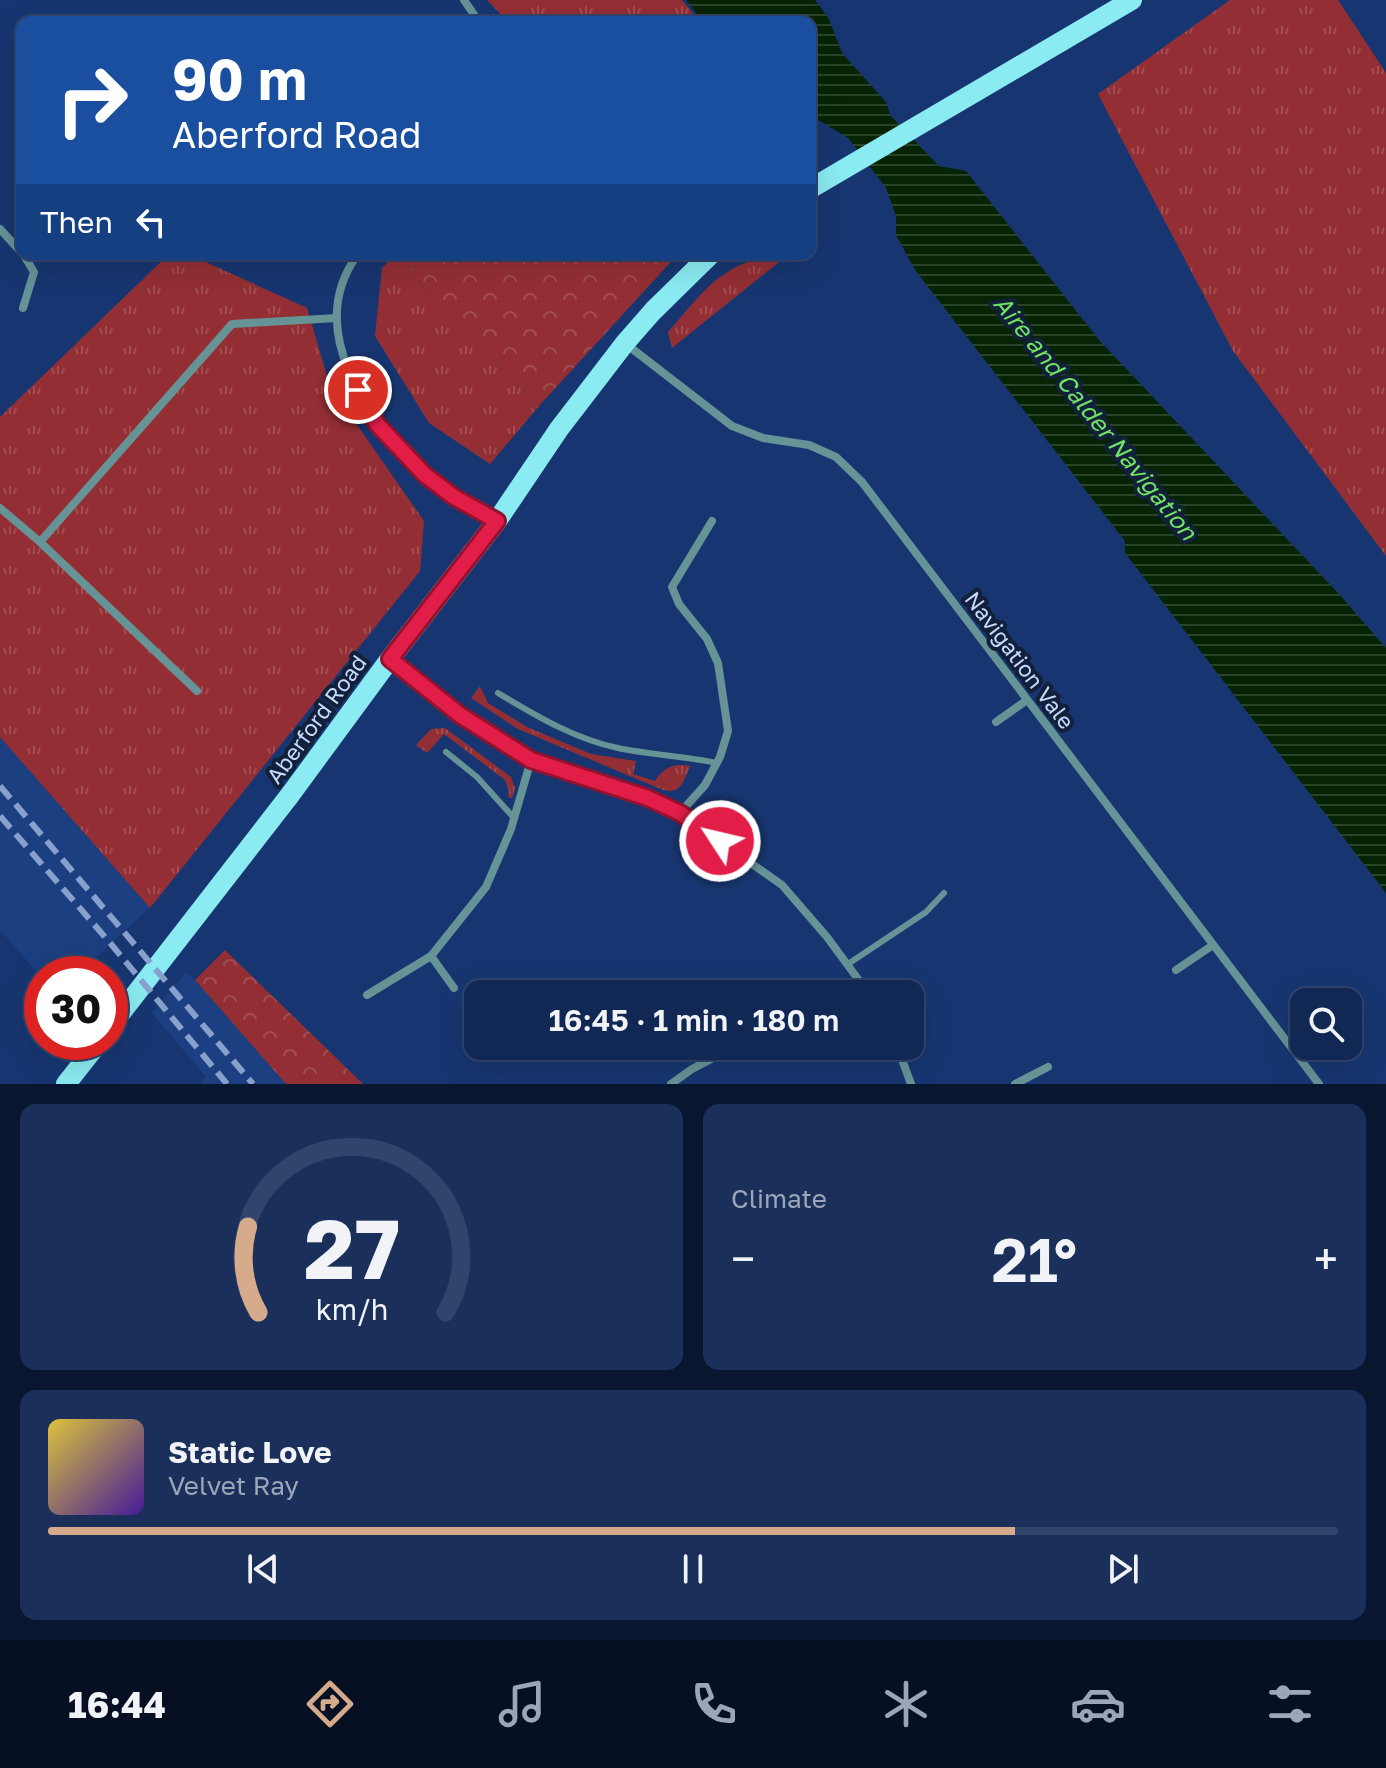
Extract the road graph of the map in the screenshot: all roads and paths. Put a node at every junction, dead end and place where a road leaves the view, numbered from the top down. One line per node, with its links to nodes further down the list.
1 (1132, 0): 2 (main road)
2 (816, 186)
3 (26, 260): 6 (street)
4 (355, 260): 7 (street)
5 (705, 260): 8 (main road, Aberford Road)
6 (23, 308)
7 (337, 318): 10 (street); 12 (street)
8 (625, 343): 10 (main road, Aberford Road); 16 (street, Navigation Vale)
9 (0, 508): 12 (street)
10 (497, 521): 13 (main road, Aberford Road)
11 (712, 521): 20 (street)
12 (40, 542): 14 (street)
13 (390, 659): 19 (street); 31 (main road, Aberford Road)
14 (197, 691)
15 (498, 693): 20 (lane)
16 (1027, 700): 17 (street); 24 (street, Navigation Vale)
17 (996, 722)
18 (446, 752): 22 (lane)
19 (531, 760): 21 (street); 22 (street)
20 (717, 763): 21 (street)
21 (680, 813): 26 (street)
22 (514, 818): 25 (street)
23 (944, 893): 26 (lane)
24 (1213, 945): 27 (street); 40 (street, Navigation Vale)
25 (431, 956): 29 (street); 30 (street)
26 (848, 964): 28 (street)
27 (1176, 970)
28 (860, 980)
29 (454, 988)
30 (367, 995)
31 (128, 1004)
32 (85, 1060): 36 (main road)
33 (709, 1060): 37 (street)
34 (902, 1060): 38 (street)
35 (1048, 1067): 39 (street)
36 (66, 1084)
37 (671, 1084)
38 (911, 1084)
39 (1015, 1084)
40 (1319, 1084)

